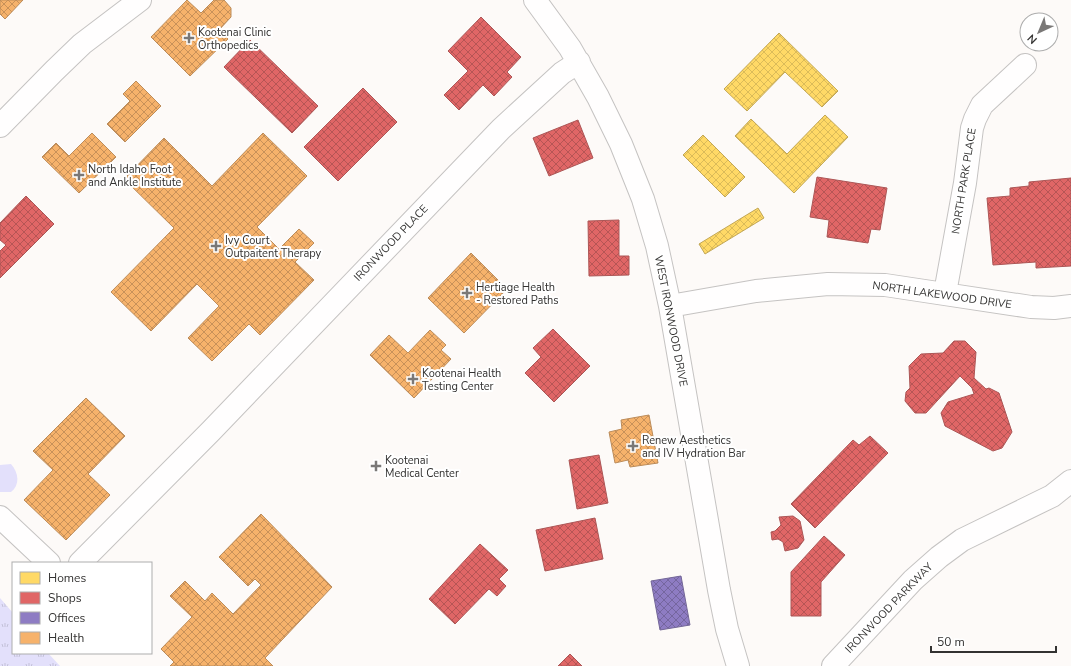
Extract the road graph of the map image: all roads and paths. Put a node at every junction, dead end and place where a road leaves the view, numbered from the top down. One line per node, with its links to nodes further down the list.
1 (140, 0): 5 (street)
2 (536, 0): 3 (street, WEST IRONWOOD DRIVE)
3 (579, 62): 7 (street, WEST IRONWOOD DRIVE); 12 (street, IRONWOOD PLACE)
4 (1025, 65): 6 (street, NORTH PARK PLACE)
5 (0, 126)
6 (945, 293): 7 (street, NORTH LAKEWOOD DRIVE); 8 (street, NORTH LAKEWOOD DRIVE)
7 (670, 306): 13 (street, WEST IRONWOOD DRIVE)
8 (1071, 306)
9 (1071, 481): 14 (street, IRONWOOD PARKWAY)
10 (0, 517): 11 (street)
11 (48, 562)
12 (81, 562)
13 (738, 666)
14 (833, 666)

